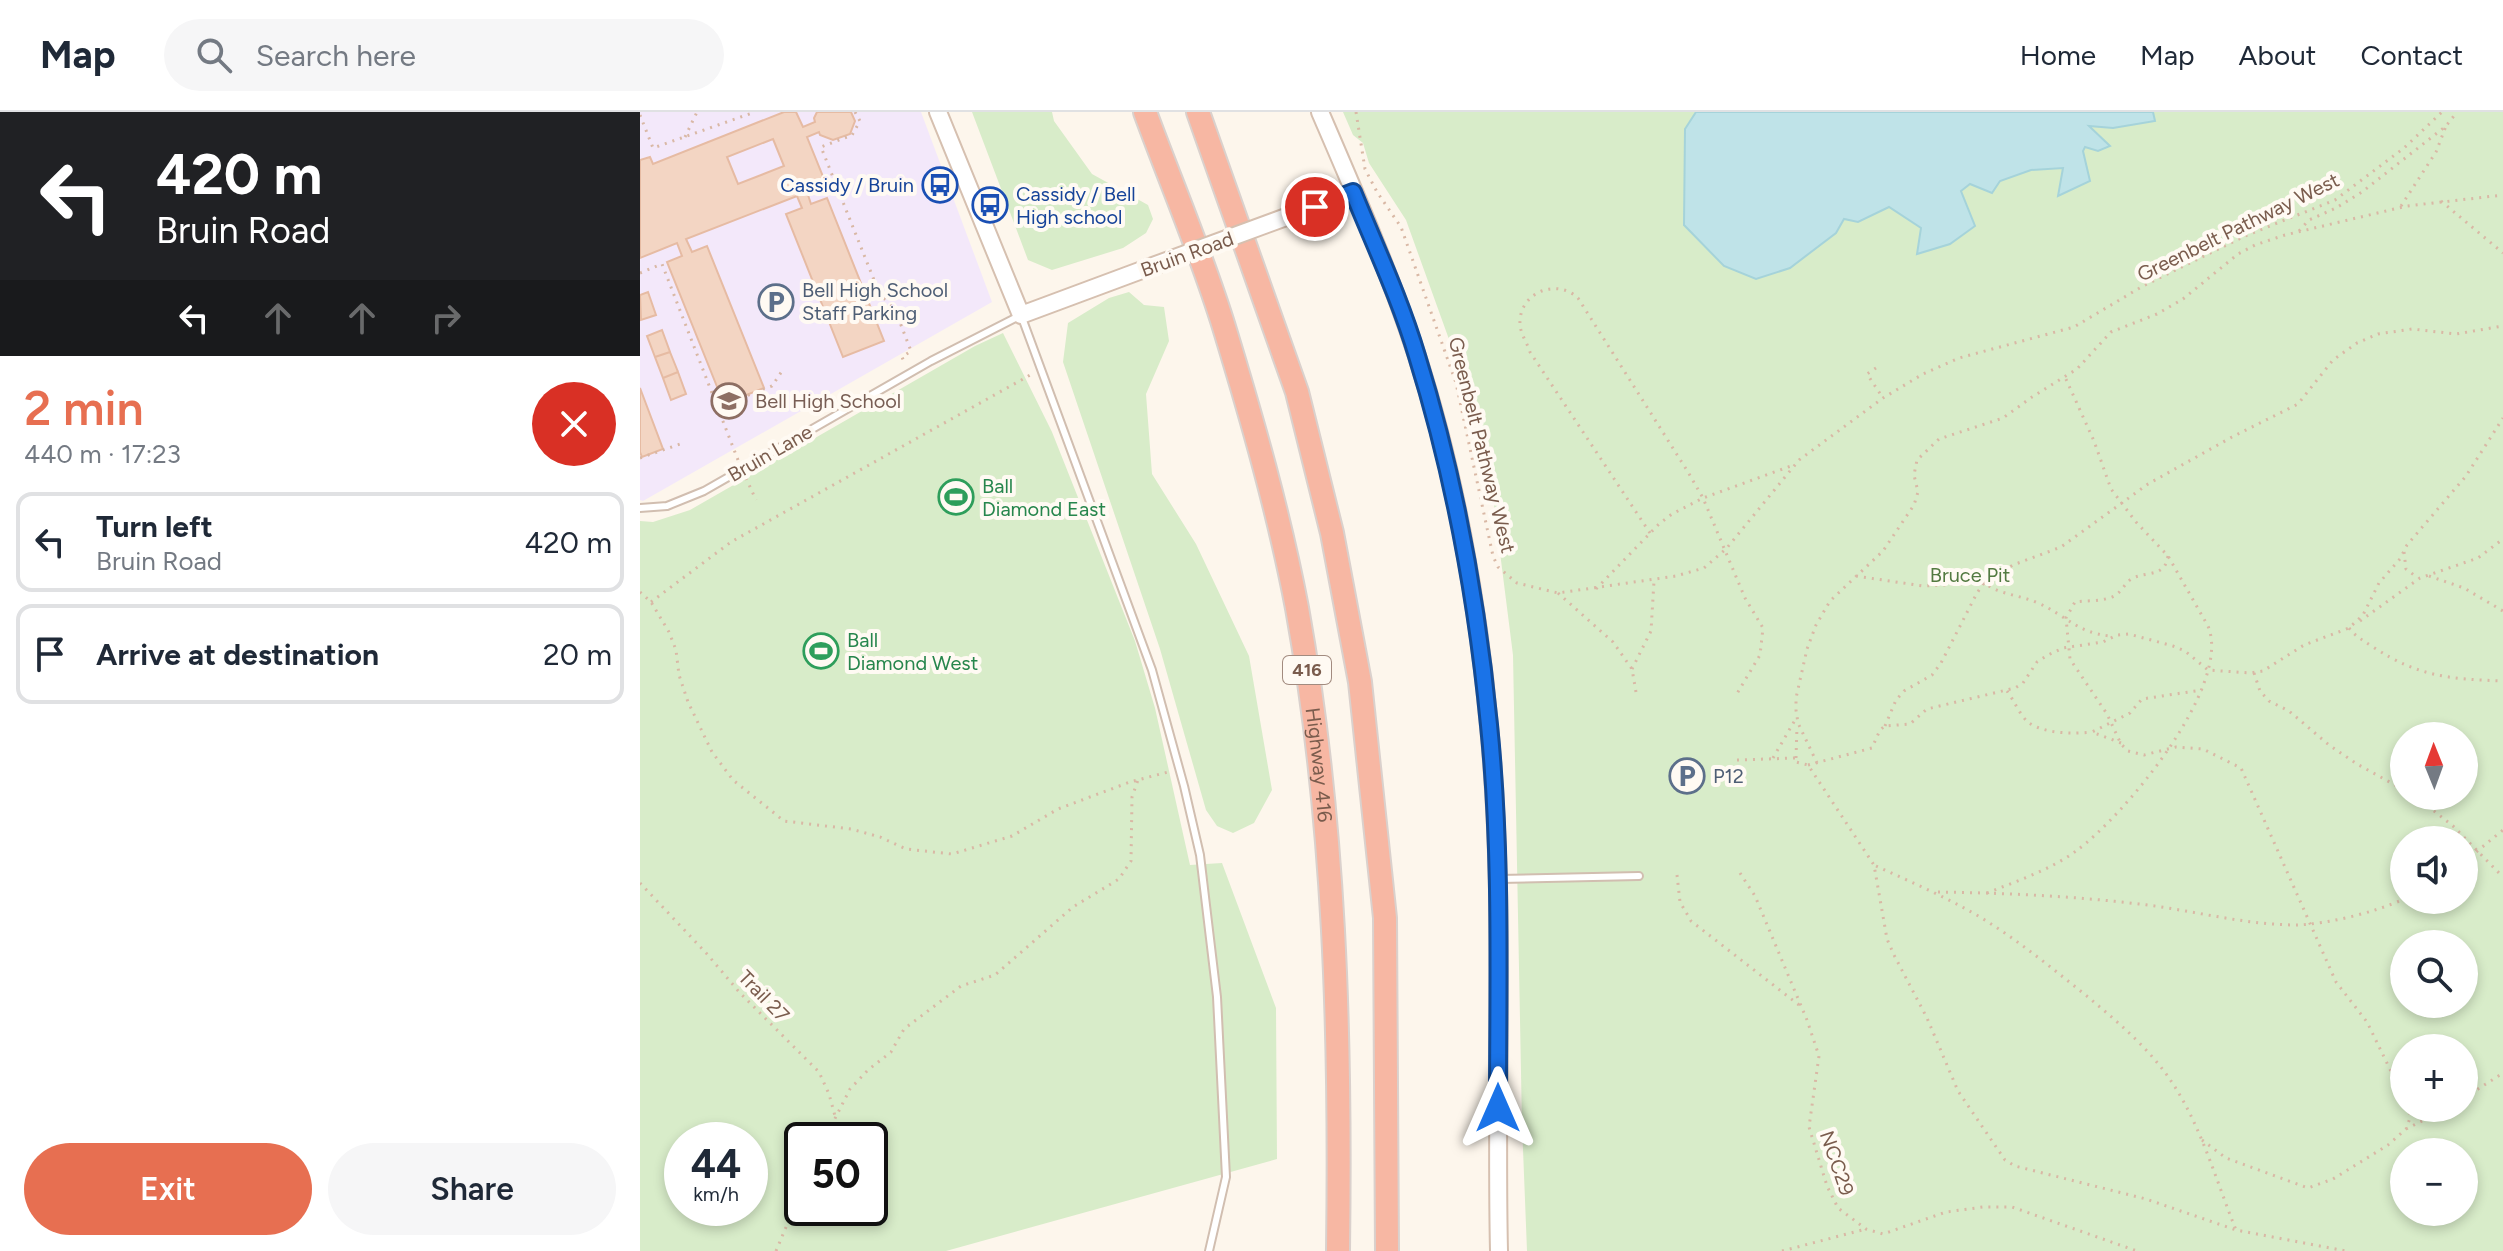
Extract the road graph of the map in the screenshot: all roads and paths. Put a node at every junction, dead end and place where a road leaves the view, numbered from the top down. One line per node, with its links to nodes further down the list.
1 (697, 112): 13 (path)
2 (755, 112): 13 (path)
3 (855, 112): 26 (path)
4 (938, 112): 21 (main road)
5 (1145, 112): 112 (highway, Highway 416 / 416)
6 (1198, 112): 113 (highway, 416)
7 (1320, 112): 14 (main road)
8 (1356, 112): 51 (path, Greenbelt Pathway West)
9 (2442, 112): 28 (path, Greenbelt Pathway West)
10 (2457, 112): 12 (path)
11 (640, 115): 13 (path)
12 (2446, 126): 17 (path); 18 (path)
13 (685, 137)
14 (1353, 192): 21 (main road, Bruin Road, bridge); 91 (main road)
15 (2503, 195): 16 (path)
16 (2441, 201): 17 (path); 19 (path)
17 (2400, 208): 18 (path)
18 (2299, 231): 27 (path)
19 (2503, 253)
20 (640, 273): 29 (path)
21 (1021, 315): 24 (lane); 26 (lane, Bruin Lane)
22 (2503, 326): 37 (path)
23 (1876, 368): 28 (path)
24 (1041, 369): 52 (path); 78 (lane)
25 (782, 371): 29 (path)
26 (910, 374): 34 (lane, Bruin Lane)
27 (2065, 377): 37 (path); 44 (path)
28 (1883, 398): 33 (path, Greenbelt Pathway West)
29 (718, 407): 34 (path)
30 (2503, 418): 42 (path)
31 (683, 443): 32 (path)
32 (640, 458)
33 (1794, 465): 35 (path); 41 (path, Greenbelt Pathway West)
34 (742, 469): 36 (path); 38 (lane, Bruin Lane)
35 (1703, 498): 39 (path); 39 (path); 41 (path)
36 (756, 500)
37 (2123, 504): 43 (path); 48 (path)
38 (640, 508)
39 (1650, 533): 49 (path)
40 (2503, 539): 45 (path)
41 (1726, 549): 47 (path, Greenbelt Pathway West); 65 (path)
42 (2404, 552): 46 (path); 55 (path)
43 (2168, 556): 54 (path); 60 (path)
44 (1856, 576): 48 (path); 67 (path)
45 (2429, 576): 46 (path); 53 (path)
46 (2420, 578): 55 (path)
47 (1655, 580): 49 (path, Greenbelt Pathway West); 59 (path)
48 (1984, 583): 54 (path); 69 (path)
49 (1596, 589): 51 (path, Greenbelt Pathway West)
50 (640, 592): 52 (path)
51 (1558, 593): 59 (path)
52 (651, 602): 79 (path)
53 (2503, 611)
54 (2066, 618): 57 (path); 58 (path)
55 (2357, 623): 56 (path)
56 (2349, 628): 61 (path); 62 (path)
57 (2115, 636): 58 (path); 60 (path)
58 (2069, 648): 64 (path); 68 (path)
59 (1632, 669): 66 (path)
60 (2208, 670): 61 (path); 63 (path)
61 (2254, 673): 80 (path)
62 (2503, 681)
63 (2203, 689): 68 (path); 72 (path)
64 (2007, 691): 69 (path); 70 (path)
65 (1735, 697)
66 (1637, 698)
67 (1797, 720): 73 (path); 74 (path); 76 (path)
68 (2111, 721): 70 (path); 71 (path)
69 (1885, 726): 76 (path)
70 (2092, 732): 71 (path)
71 (2121, 743): 72 (path)
72 (2169, 748): 94 (path); 96 (path)
73 (1773, 758): 74 (path); 75 (path)
74 (1796, 758): 77 (path)
75 (1737, 760)
76 (1817, 763): 77 (path)
77 (1808, 765): 86 (path)
78 (1180, 769): 79 (path); 111 (lane)
79 (1138, 780): 101 (path)
80 (2390, 782)
81 (2434, 810): 82 (path)
82 (2451, 826)
83 (2503, 830): 84 (path)
84 (2478, 850)
85 (2478, 852): 90 (path)
86 (1874, 865): 93 (path); 109 (path)
87 (1740, 873): 97 (path, NCC29)
88 (1677, 875): 97 (path)
89 (1639, 876): 91 (lane)
90 (2503, 877)
91 (1498, 879): 114 (main road)
92 (640, 883): 101 (path, Trail 27)
93 (1934, 892): 94 (path); 106 (path)
94 (1987, 893): 96 (path)
95 (2390, 905): 96 (path)
96 (2308, 924): 98 (path)
97 (1802, 1008): 108 (path, NCC29)
98 (2390, 1069)
99 (2503, 1073): 100 (path)
100 (2478, 1089)
101 (835, 1116): 102 (path)
102 (832, 1122)
103 (2409, 1122): 105 (path)
104 (2420, 1122): 105 (path)
105 (2406, 1129): 106 (path)
106 (2199, 1138): 109 (path)
107 (786, 1226): 110 (path)
108 (1866, 1229): 115 (path); 116 (path)
109 (2236, 1230): 117 (path)
110 (776, 1251)
111 (1209, 1251)
112 (1338, 1251)
113 (1387, 1251)
114 (1499, 1251)
115 (1782, 1251)
116 (2137, 1251)
117 (2346, 1251)

